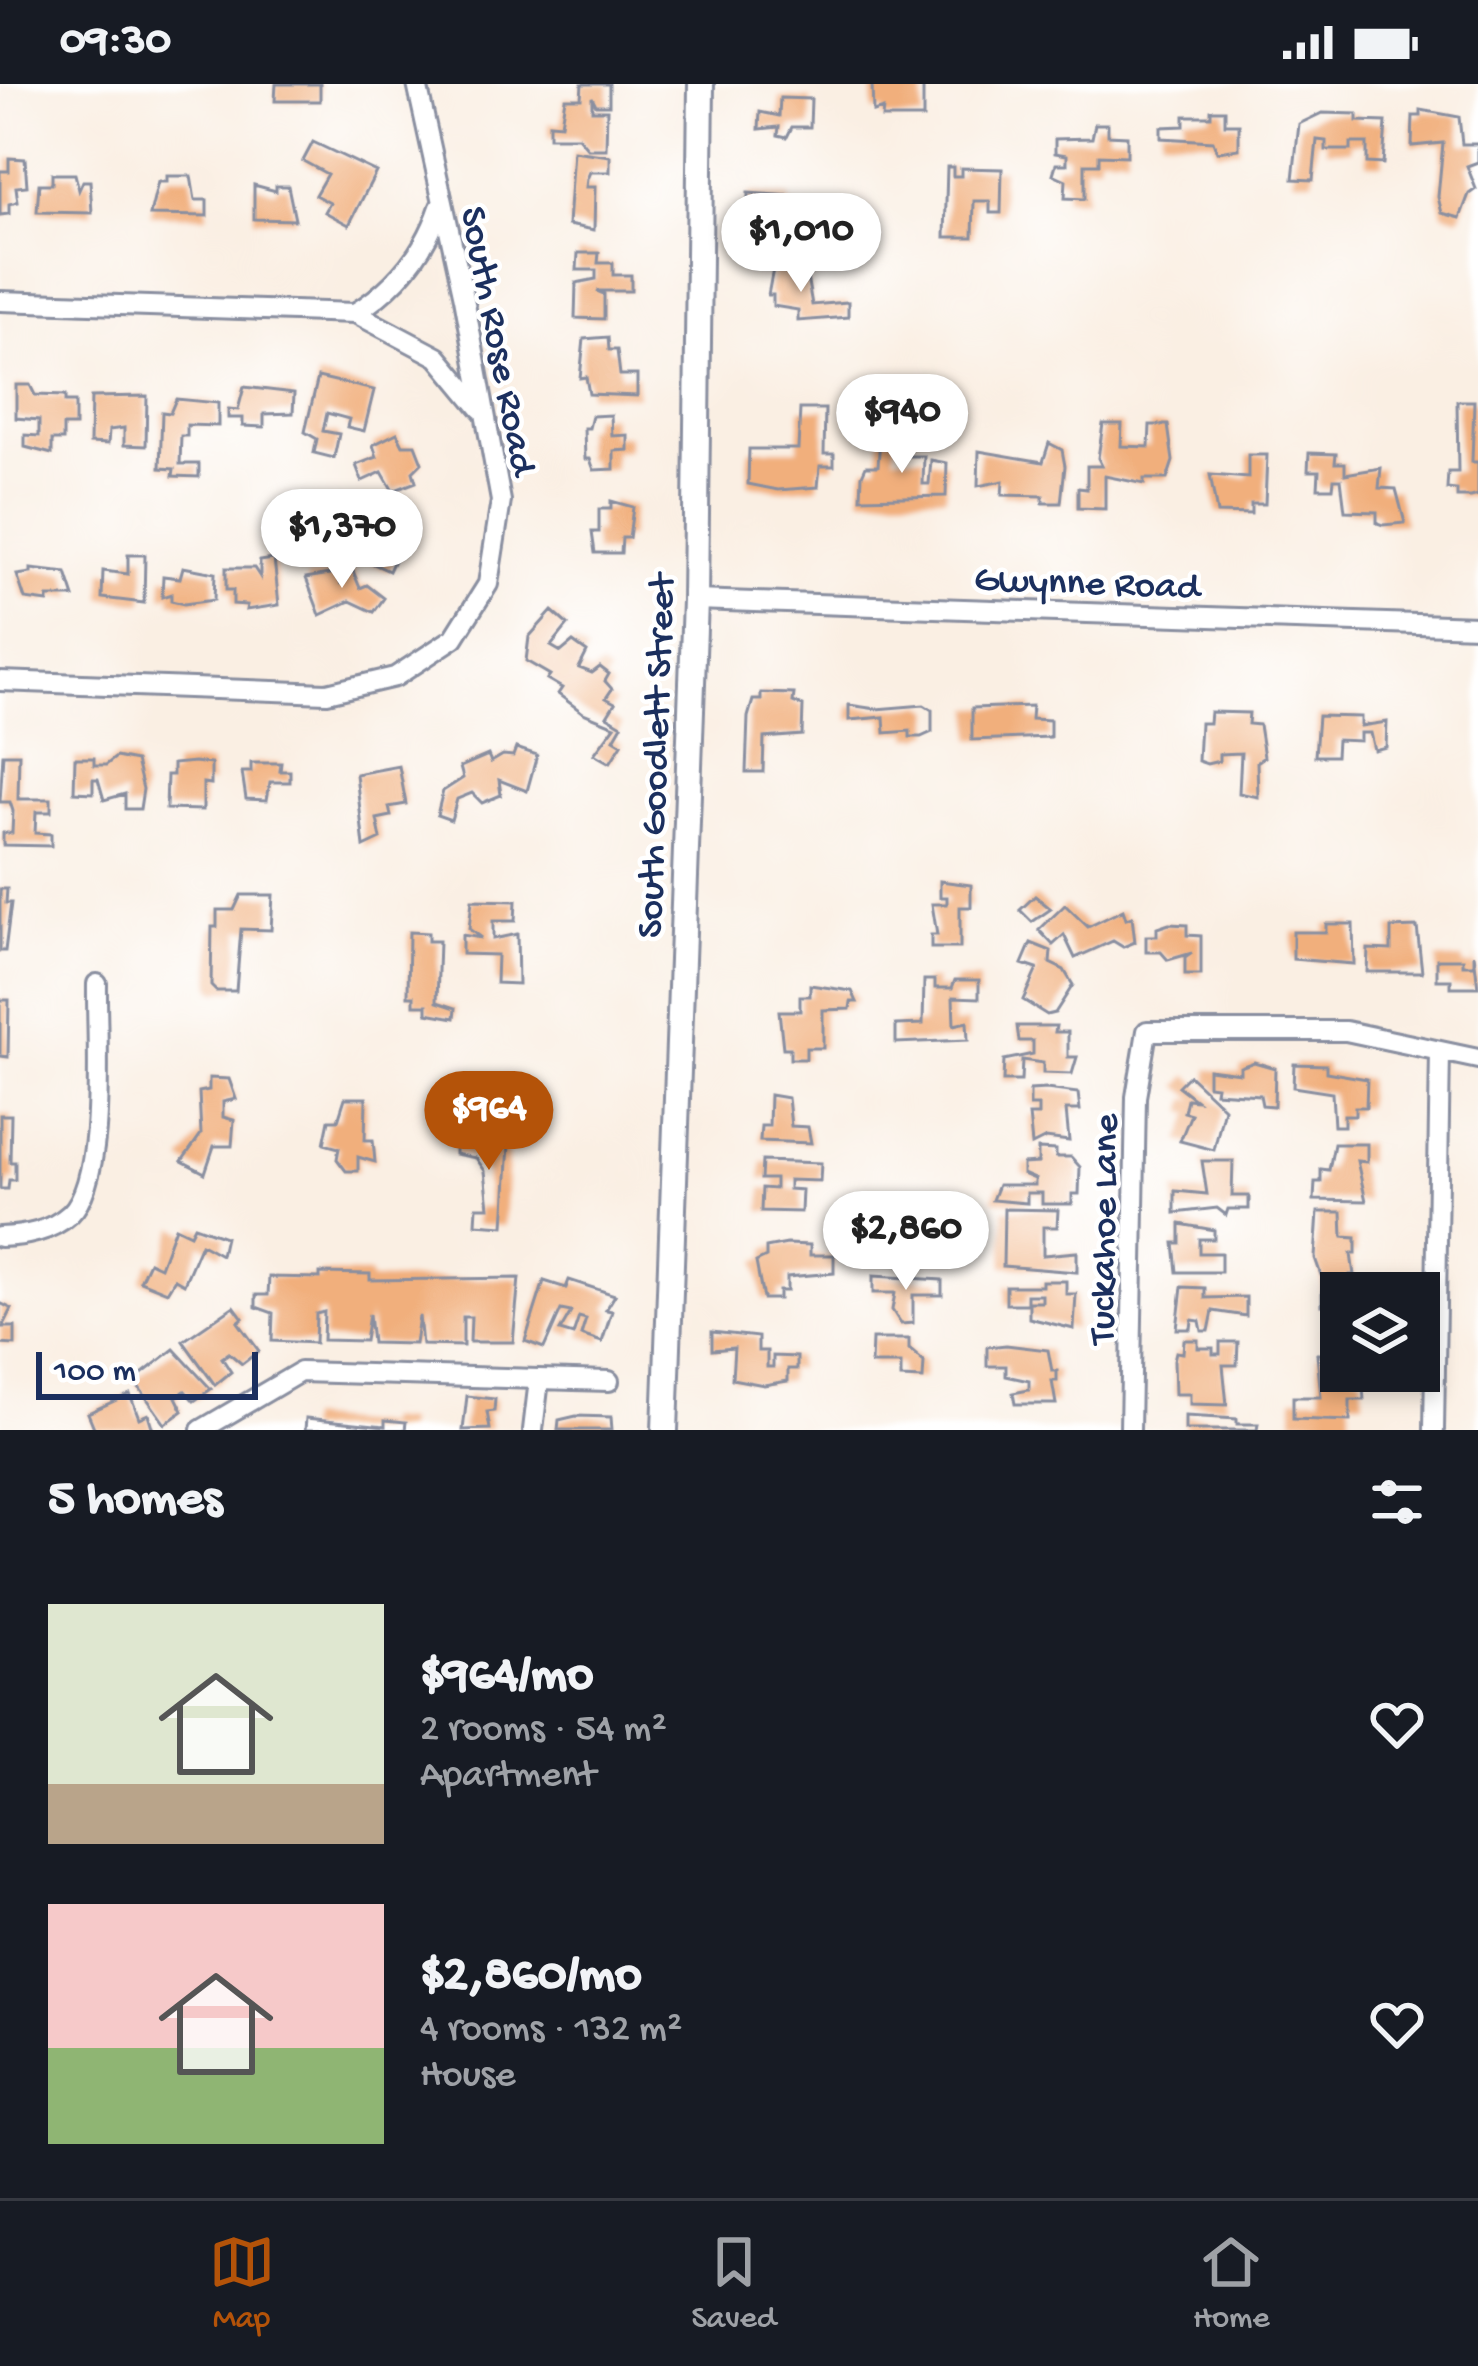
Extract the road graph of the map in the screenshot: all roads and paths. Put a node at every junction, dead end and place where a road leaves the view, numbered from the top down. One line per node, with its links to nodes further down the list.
1 (416, 84): 3 (street, South Rose Road)
2 (701, 84): 7 (main road, South Goodlett Street)
3 (441, 203): 5 (street); 6 (street, South Rose Road)
4 (0, 302): 5 (street)
5 (355, 313): 6 (street)
6 (487, 418): 9 (street, South Rose Road)
7 (694, 600): 8 (street, Gwynne Road); 18 (main road, South Goodlett Street)
8 (1478, 626)
9 (0, 681)
10 (97, 984): 13 (street)
11 (1439, 1051): 12 (street); 19 (street, Tuckahoe Lane); 20 (street)
12 (1478, 1059)
13 (0, 1237)
14 (539, 1380): 15 (street); 16 (street); 17 (street)
15 (609, 1381)
16 (201, 1430)
17 (533, 1430)
18 (665, 1430)
19 (1130, 1430)
20 (1434, 1430)

